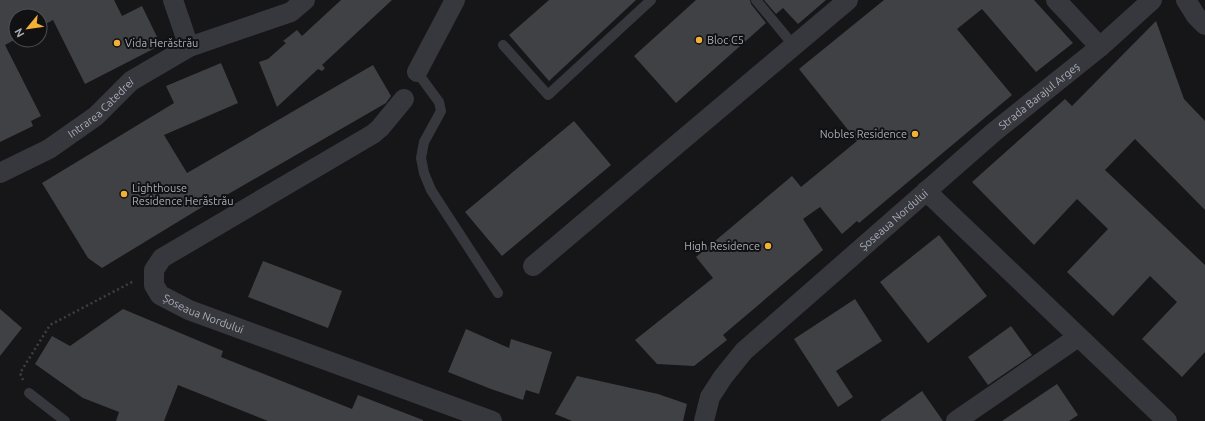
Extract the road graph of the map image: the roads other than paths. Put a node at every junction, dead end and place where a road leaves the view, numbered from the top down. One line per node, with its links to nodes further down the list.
1 (173, 0): 14 (street)
2 (305, 0): 14 (street, Intrarea Catedrei)
3 (455, 0): 15 (street)
4 (651, 0): 11 (lane)
5 (756, 0): 12 (lane)
6 (848, 0): 12 (street)
7 (1056, 0): 13 (street)
8 (1152, 0): 13 (street, Strada Barajul Argeș)
9 (1186, 0): 10 (street)
10 (1205, 25)
11 (503, 45)
12 (794, 46): 19 (street)
13 (1100, 47): 18 (street, Strada Barajul Argeș)
14 (189, 48): 17 (street, Intrarea Catedrei)
15 (417, 72): 20 (lane)
16 (404, 99): 24 (street, Șoseaua Nordului)
17 (6, 170)
18 (926, 191): 21 (street, Șoseaua Nordului); 25 (street, Șoseaua Nordului)
19 (534, 266)
20 (498, 293)
21 (1078, 337): 26 (street); 27 (street, Șoseaua Nordului)
22 (29, 393): 23 (lane)
23 (66, 421)
24 (492, 421)
25 (704, 421)
26 (956, 421)
27 (1167, 421)

